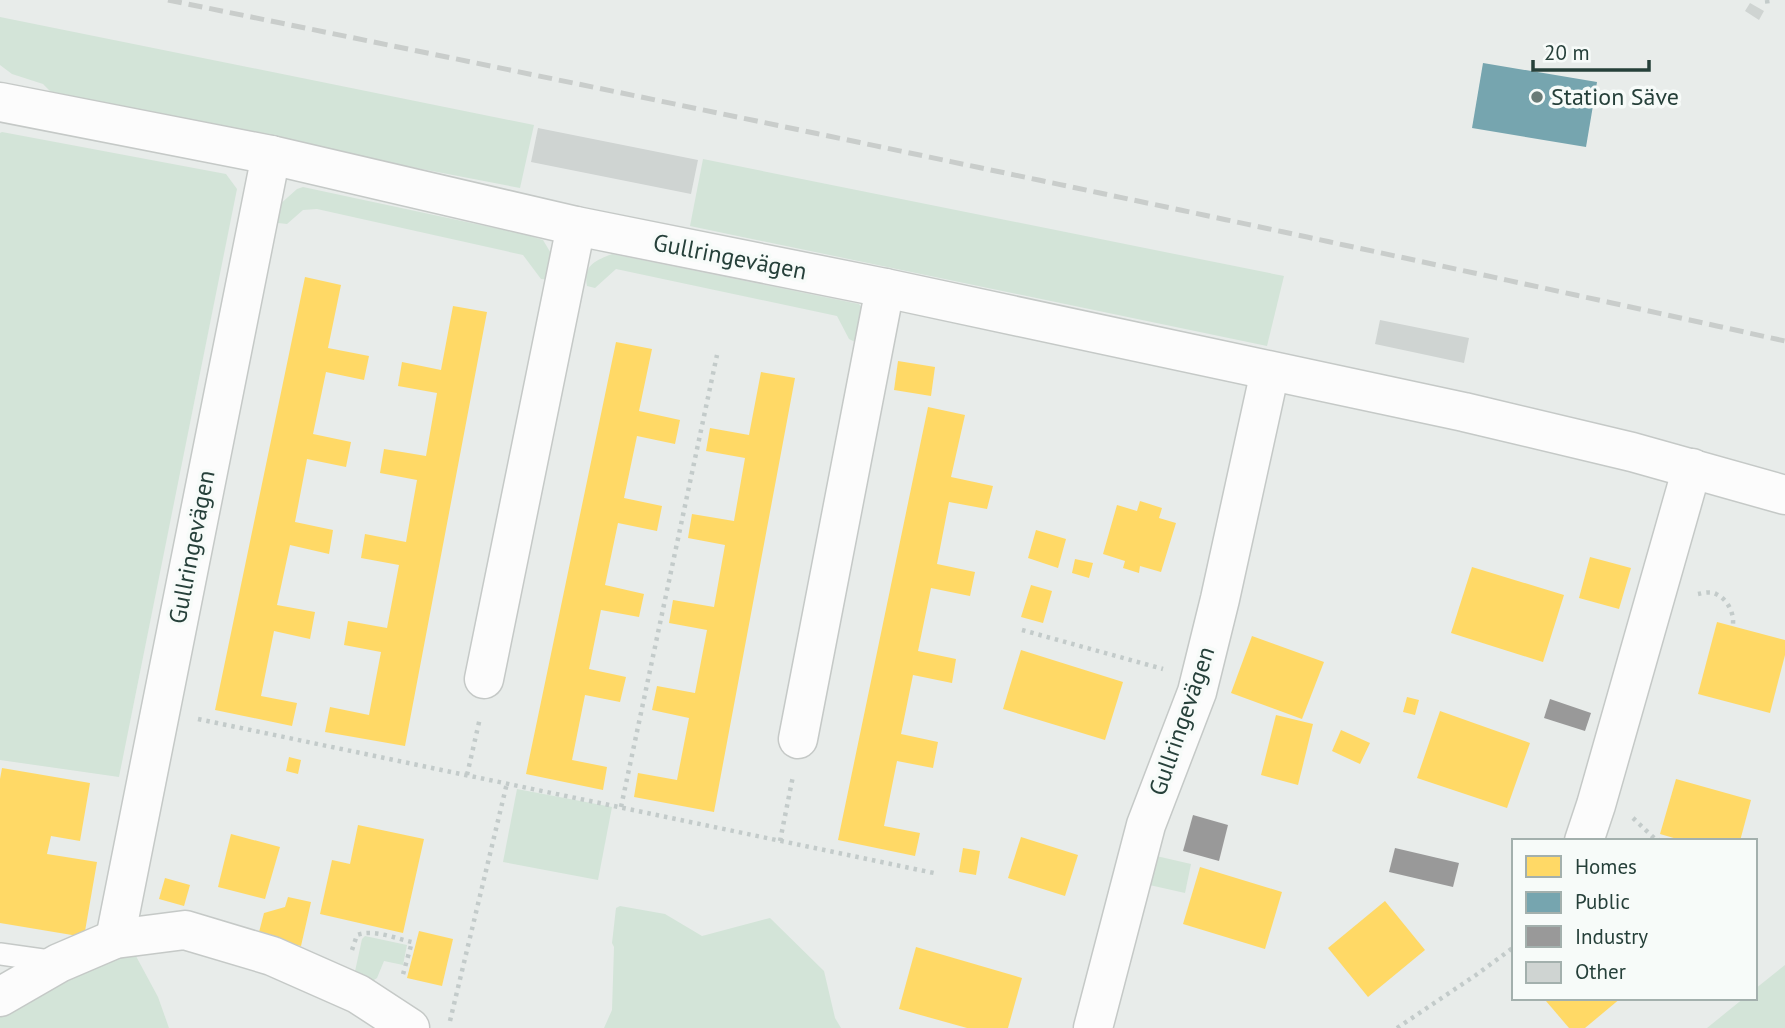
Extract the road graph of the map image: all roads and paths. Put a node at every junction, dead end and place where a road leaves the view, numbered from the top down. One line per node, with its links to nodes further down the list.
1 (1767, 0): 2 (path)
2 (1768, 7)
3 (0, 102): 4 (street, Gullringevägen)
4 (271, 155): 5 (street, Gullringevägen); 16 (street, Gullringevägen)
5 (576, 226): 6 (street, Gullringevägen); 15 (street)
6 (885, 288): 8 (street, Gullringevägen); 17 (street)
7 (717, 355): 20 (path)
8 (1270, 371): 9 (street, Gullringevägen); 14 (street, Gullringevägen)
9 (1692, 468): 10 (street, Gullringevägen); 11 (street)
10 (1785, 495)
11 (1650, 614): 12 (path); 21 (street)
12 (1733, 624)
13 (1022, 630): 14 (path)
14 (1200, 679): 33 (street, Gullringevägen)
15 (484, 680): 18 (path)
16 (159, 711): 18 (path); 24 (street, Gullringevägen)
17 (798, 739): 22 (path)
18 (467, 775): 19 (path)
19 (507, 783): 20 (path); 32 (path)
20 (621, 807): 22 (path)
21 (1585, 839)
22 (780, 841): 23 (path)
23 (934, 873)
24 (115, 939): 27 (street); 29 (street)
25 (1512, 948): 34 (path)
26 (0, 954): 27 (lane)
27 (59, 963): 30 (street)
28 (402, 979): 29 (path)
29 (341, 986): 31 (street)
30 (0, 997)
31 (410, 1028)
32 (448, 1028)
33 (1093, 1028)
34 (1397, 1028)

